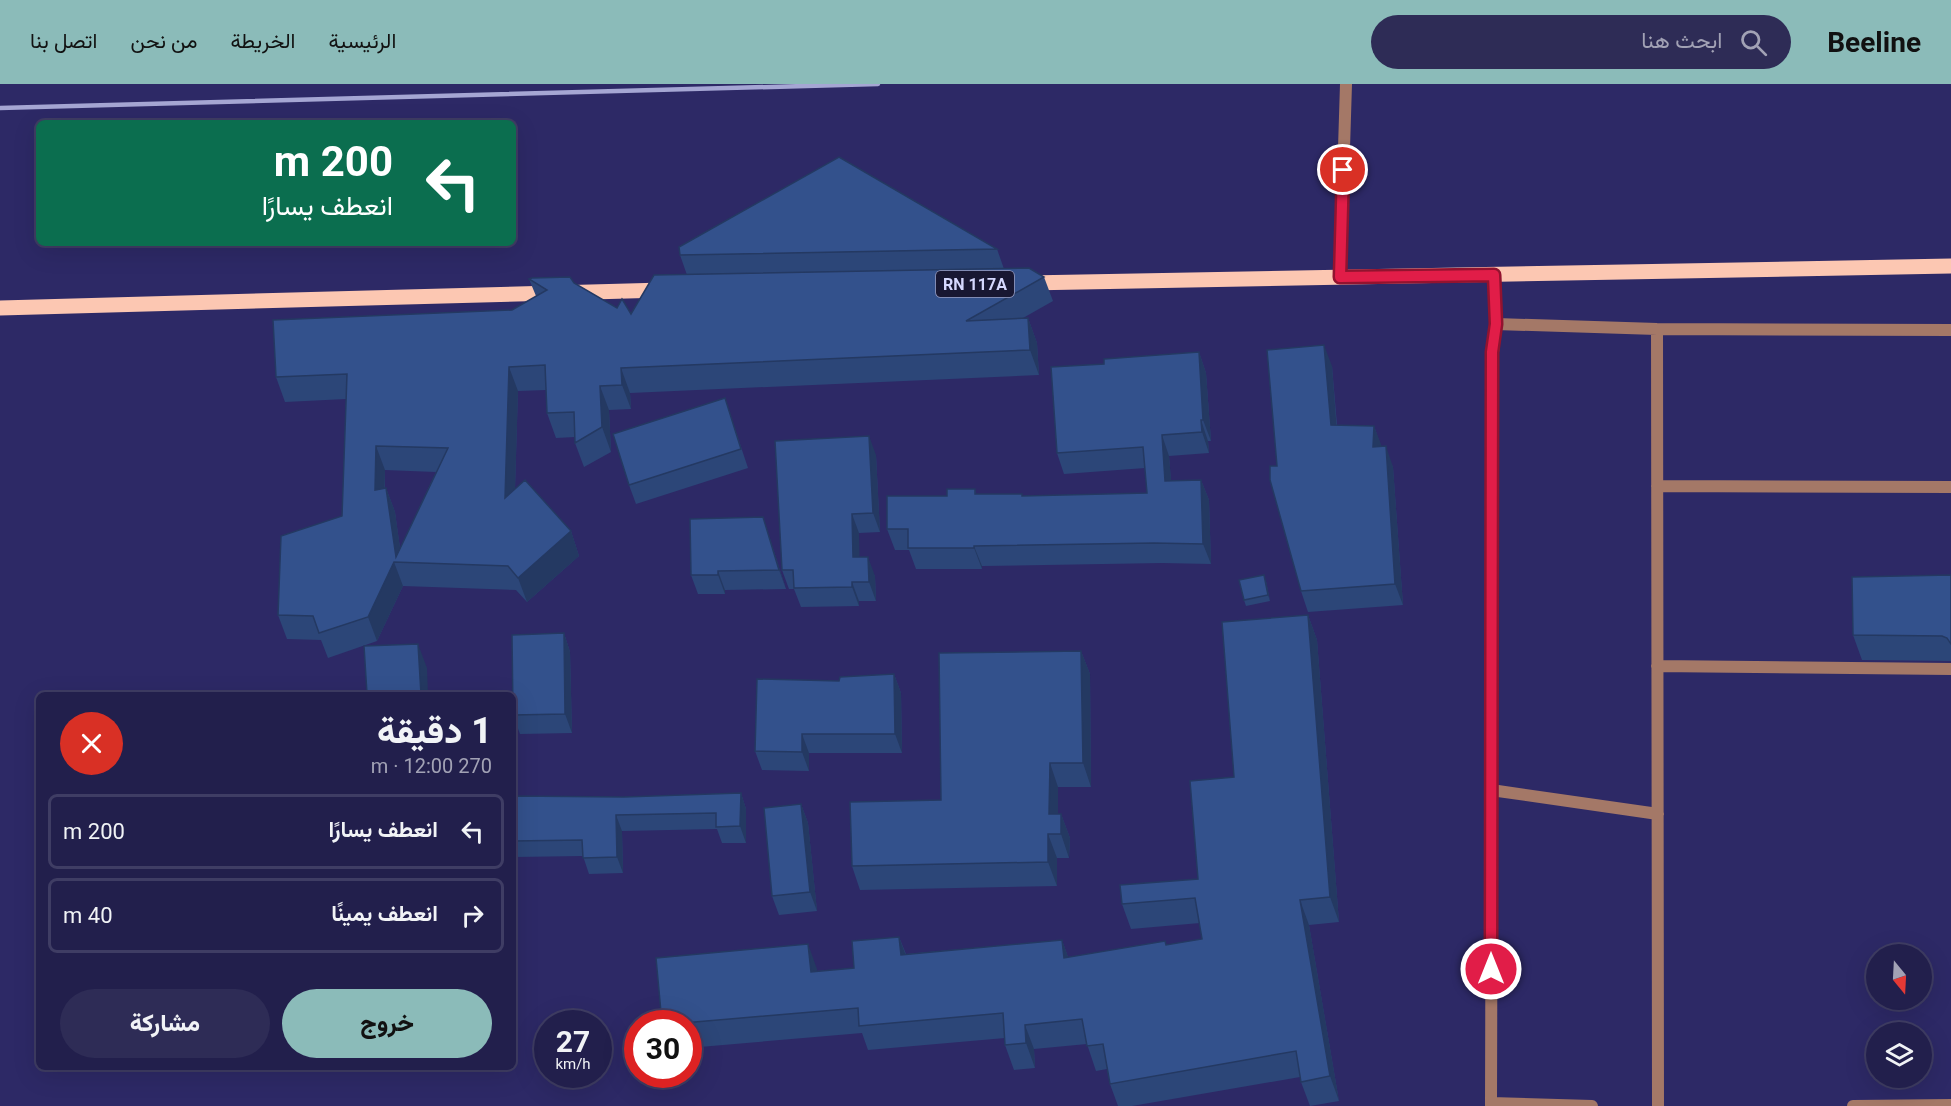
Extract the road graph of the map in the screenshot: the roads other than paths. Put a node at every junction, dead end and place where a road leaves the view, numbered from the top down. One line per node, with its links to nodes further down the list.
1 (1346, 84): 4 (street)
2 (1951, 266): 3 (main road, RN 117A)
3 (1494, 275): 4 (main road, RN 117A); 8 (street)
4 (1340, 277): 5 (main road, RN 117A)
5 (1007, 284)
6 (674, 290): 7 (main road)
7 (0, 308)
8 (1496, 324): 9 (street); 15 (street)
9 (1657, 329): 10 (street); 11 (street)
10 (1951, 330)
11 (1657, 486): 12 (street); 13 (street)
12 (1951, 487)
13 (1658, 666): 14 (street); 16 (street)
14 (1951, 669)
15 (1491, 790): 16 (street); 17 (street)
16 (1658, 814): 20 (street)
17 (1491, 1105): 19 (street)
18 (1951, 1105): 21 (street)
19 (1592, 1106)
20 (1658, 1106)
21 (1853, 1106)

